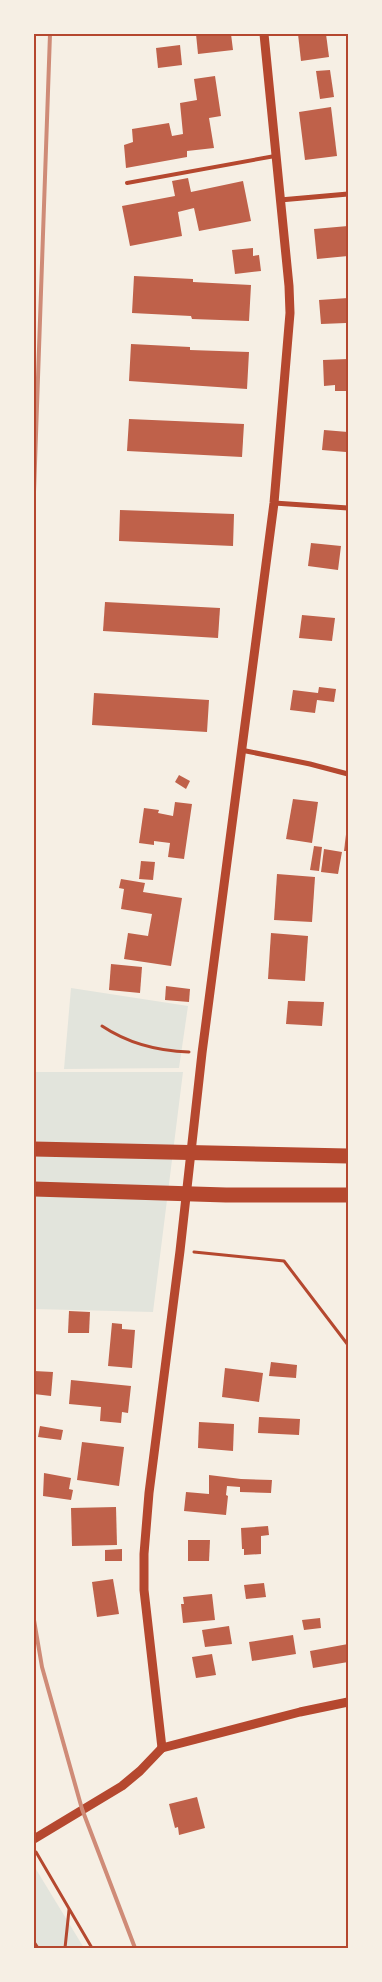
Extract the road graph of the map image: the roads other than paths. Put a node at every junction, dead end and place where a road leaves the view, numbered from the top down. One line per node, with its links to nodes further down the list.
1 (264, 34): 2 (street)
2 (276, 156): 3 (lane); 5 (street)
3 (126, 183)
4 (348, 194): 5 (street)
5 (280, 200): 6 (street)
6 (274, 503): 7 (street); 8 (street)
7 (348, 508)
8 (242, 750): 9 (street); 15 (street)
9 (348, 774)
10 (40, 1150): 11 (highway)
11 (348, 1156)
12 (39, 1189): 13 (highway)
13 (348, 1195)
14 (348, 1702): 15 (street)
15 (162, 1748): 16 (street)
16 (34, 1839)

